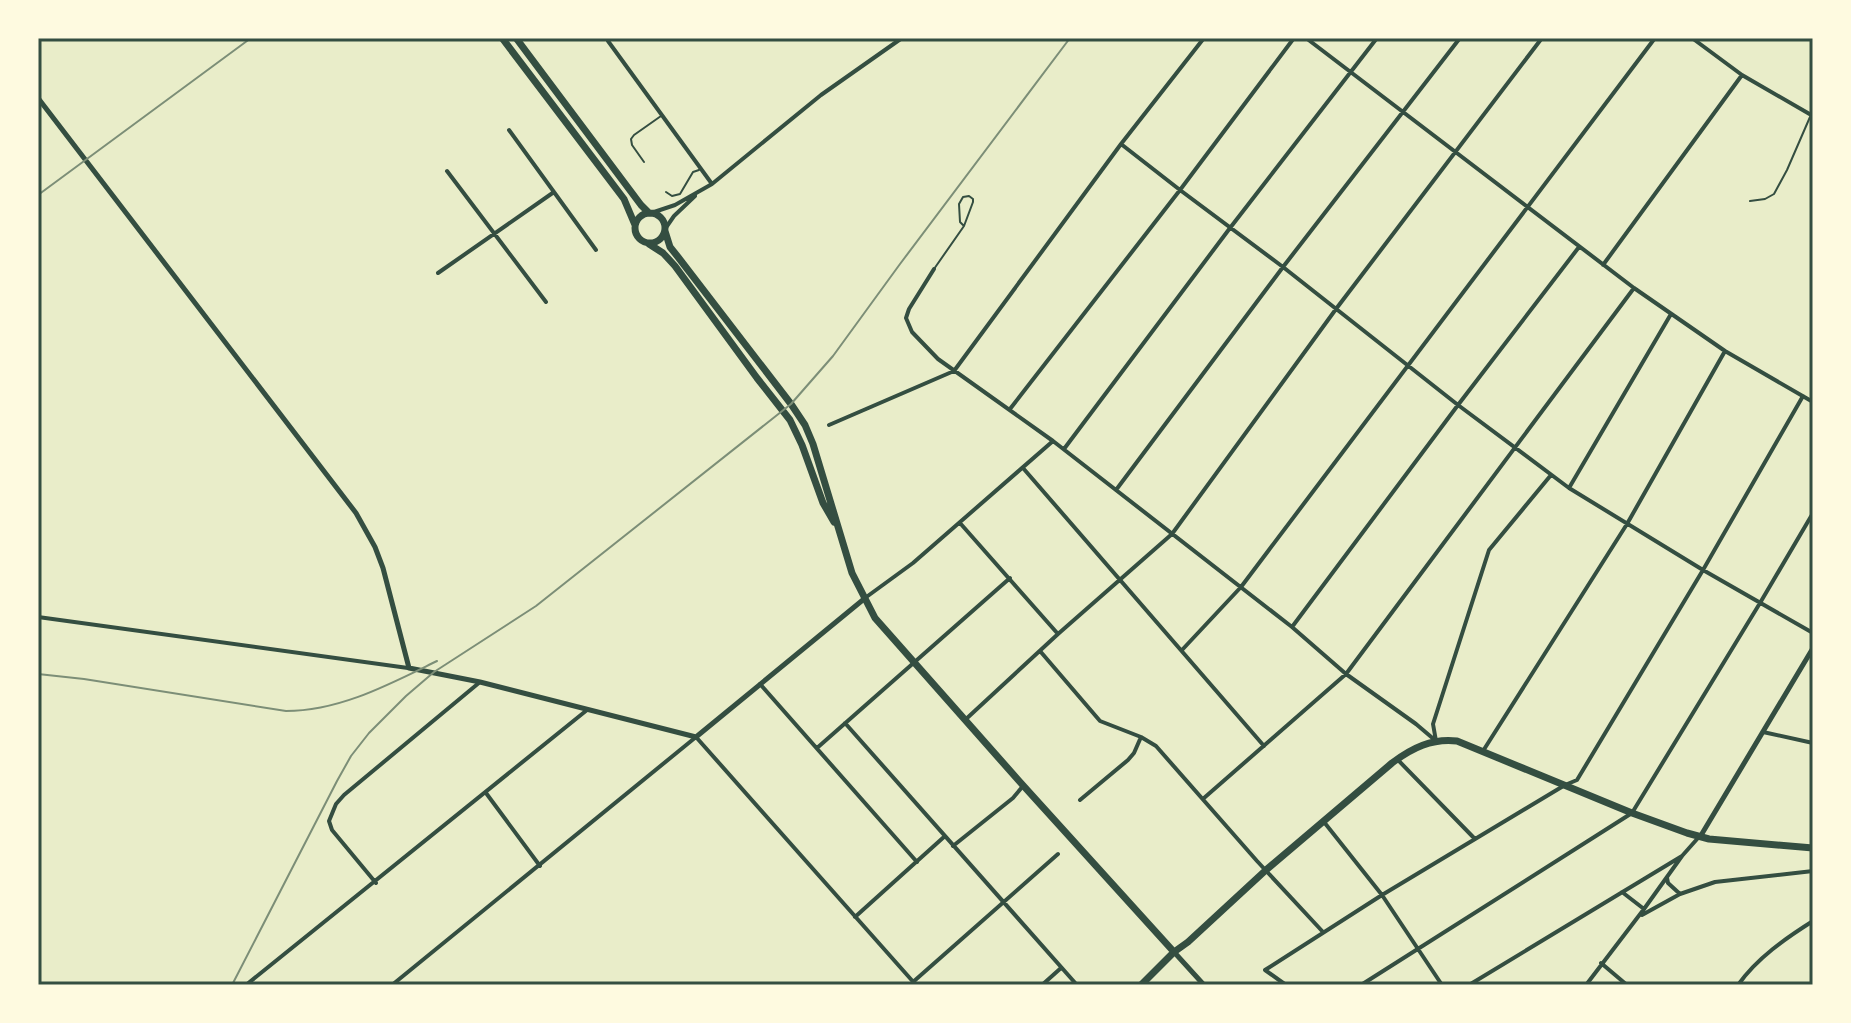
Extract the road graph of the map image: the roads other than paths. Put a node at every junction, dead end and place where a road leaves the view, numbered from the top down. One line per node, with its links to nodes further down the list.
1 (502, 38): 33 (main road)
2 (516, 38): 32 (main road)
3 (902, 38): 25 (street)
4 (1204, 38): 20 (street)
5 (1294, 38): 26 (street)
6 (1306, 38): 13 (street)
7 (1377, 38): 13 (street)
8 (1460, 38): 16 (street)
9 (1542, 38): 21 (street)
10 (1655, 38): 31 (street)
11 (1692, 38): 14 (street)
12 (608, 41): 17 (street)
13 (1351, 73): 16 (street); 35 (street)
14 (1742, 75): 18 (street); 41 (street)
15 (38, 98): 83 (street)
16 (1403, 112): 21 (street); 42 (street)
17 (662, 115): 22 (lane); 23 (street)
18 (1812, 115): 30 (lane)
19 (509, 130): 27 (street)
20 (1121, 144): 26 (street); 51 (street)
21 (1456, 152): 31 (street); 47 (street)
22 (644, 162)
23 (703, 170): 25 (street); 28 (lane)
24 (447, 171): 37 (street)
25 (712, 184): 29 (street)
26 (1180, 190): 35 (street); 55 (street)
27 (554, 192): 37 (street); 40 (street)
28 (666, 192)
29 (700, 192): 32 (street); 36 (street)
30 (1750, 201)
31 (1527, 207): 39 (street); 50 (street)
32 (650, 213): 33 (main road); 36 (main road)
33 (635, 225): 38 (main road)
34 (964, 226): 34 (lane); 43 (lane)
35 (1230, 228): 42 (street); 58 (street)
36 (665, 230): 38 (main road); 67 (main road)
37 (494, 234): 44 (street); 46 (street)
38 (649, 244): 67 (main road)
39 (1579, 247): 41 (street); 54 (street)
40 (596, 250)
41 (1603, 265): 45 (street)
42 (1283, 267): 47 (street); 63 (street)
43 (934, 269): 51 (street)
44 (438, 273)
45 (1634, 288): 48 (street); 59 (street)
46 (546, 302)
47 (1336, 309): 50 (street); 68 (street)
48 (1671, 314): 49 (street); 62 (street)
49 (1725, 351): 52 (street); 66 (street)
50 (1408, 365): 54 (street); 72 (street)
51 (954, 371): 55 (street); 56 (street)
52 (1803, 396): 53 (street); 69 (street)
53 (1813, 402)
54 (1458, 405): 59 (street); 76 (street)
55 (1010, 409): 57 (street)
56 (829, 425)
57 (1053, 441): 58 (street); 60 (street)
58 (1064, 449): 63 (street)
59 (1515, 449): 61 (street); 84 (street)
60 (1023, 468): 65 (street); 71 (street)
61 (1551, 475): 62 (street); 93 (street)
62 (1569, 488): 66 (street)
63 (1116, 490): 68 (street)
64 (1813, 513): 74 (street)
65 (960, 523): 70 (street); 73 (street)
66 (1627, 524): 69 (street); 97 (street)
67 (837, 526): 73 (main road)
68 (1172, 534): 71 (street); 72 (street)
69 (1703, 570): 74 (street); 99 (street)
70 (1010, 578): 78 (street); 82 (street)
71 (1120, 580): 78 (street); 80 (street)
72 (1241, 587): 76 (street); 80 (street)
73 (864, 599): 82 (main road); 86 (street)
74 (1760, 603): 77 (street); 104 (street)
75 (38, 617): 83 (street)
76 (1292, 627): 84 (street)
77 (1813, 633)
78 (1058, 634): 81 (street)
79 (1813, 648): 90 (street)
80 (1182, 650): 95 (street)
81 (1040, 651): 88 (street); 92 (street)
82 (914, 663): 88 (main road); 89 (street)
83 (409, 668): 85 (street)
84 (1346, 674): 93 (street); 95 (street)
85 (480, 682): 87 (street); 118 (street)
86 (760, 684): 91 (street); 96 (street)
87 (587, 710): 91 (street); 101 (street)
88 (965, 720): 100 (main road)
89 (845, 723): 96 (street); 106 (street)
90 (1763, 732): 94 (street); 107 (street)
91 (696, 737): 114 (street); 124 (street)
92 (1141, 737): 102 (street); 103 (street)
93 (1436, 741): 97 (main road); 98 (main road)
94 (1813, 743)
95 (1264, 746): 102 (street)
96 (817, 748): 113 (street)
97 (1483, 751): 99 (main road)
98 (1397, 759): 105 (main road); 108 (street)
99 (1565, 785): 104 (main road); 108 (street)
100 (1023, 786): 109 (street); 129 (main road)
101 (486, 793): 114 (street); 118 (street)
102 (1204, 798): 115 (street)
103 (1080, 800)
104 (1632, 813): 107 (main road); 128 (street)
105 (1324, 822): 115 (main road); 121 (street)
106 (945, 836): 109 (street); 113 (street)
107 (1700, 837): 110 (main road); 112 (street)
108 (1475, 839): 121 (street)
109 (953, 846): 122 (street)
110 (1813, 848)
111 (1058, 854): 122 (street)
112 (1682, 856): 117 (street); 119 (street)
113 (917, 862): 124 (street)
114 (540, 866): 134 (street)
115 (1266, 870): 127 (street); 129 (main road)
116 (1813, 871): 120 (street)
117 (1667, 877): 120 (street); 123 (street)
118 (376, 883): 133 (street)
119 (1622, 892): 123 (street); 142 (street)
120 (1680, 894): 125 (street)
121 (1382, 895): 127 (street); 128 (street)
122 (1002, 901): 131 (street); 132 (street)
123 (1644, 909): 125 (street)
124 (855, 917): 132 (street)
125 (1636, 918): 130 (street)
126 (1813, 921): 145 (street)
127 (1323, 932): 139 (street)
128 (1418, 949): 140 (street); 141 (street)
129 (1174, 952): 137 (main road); 138 (street)
130 (1601, 963): 143 (street); 144 (street)
131 (1061, 968): 135 (street); 136 (street)
132 (914, 983)
133 (246, 985)
134 (392, 985)
135 (1042, 985)
136 (1077, 985)
137 (1141, 985)
138 (1204, 985)
139 (1286, 985)
140 (1361, 985)
141 (1442, 985)
142 (1469, 985)
143 (1586, 985)
144 (1627, 985)
145 (1738, 985)

